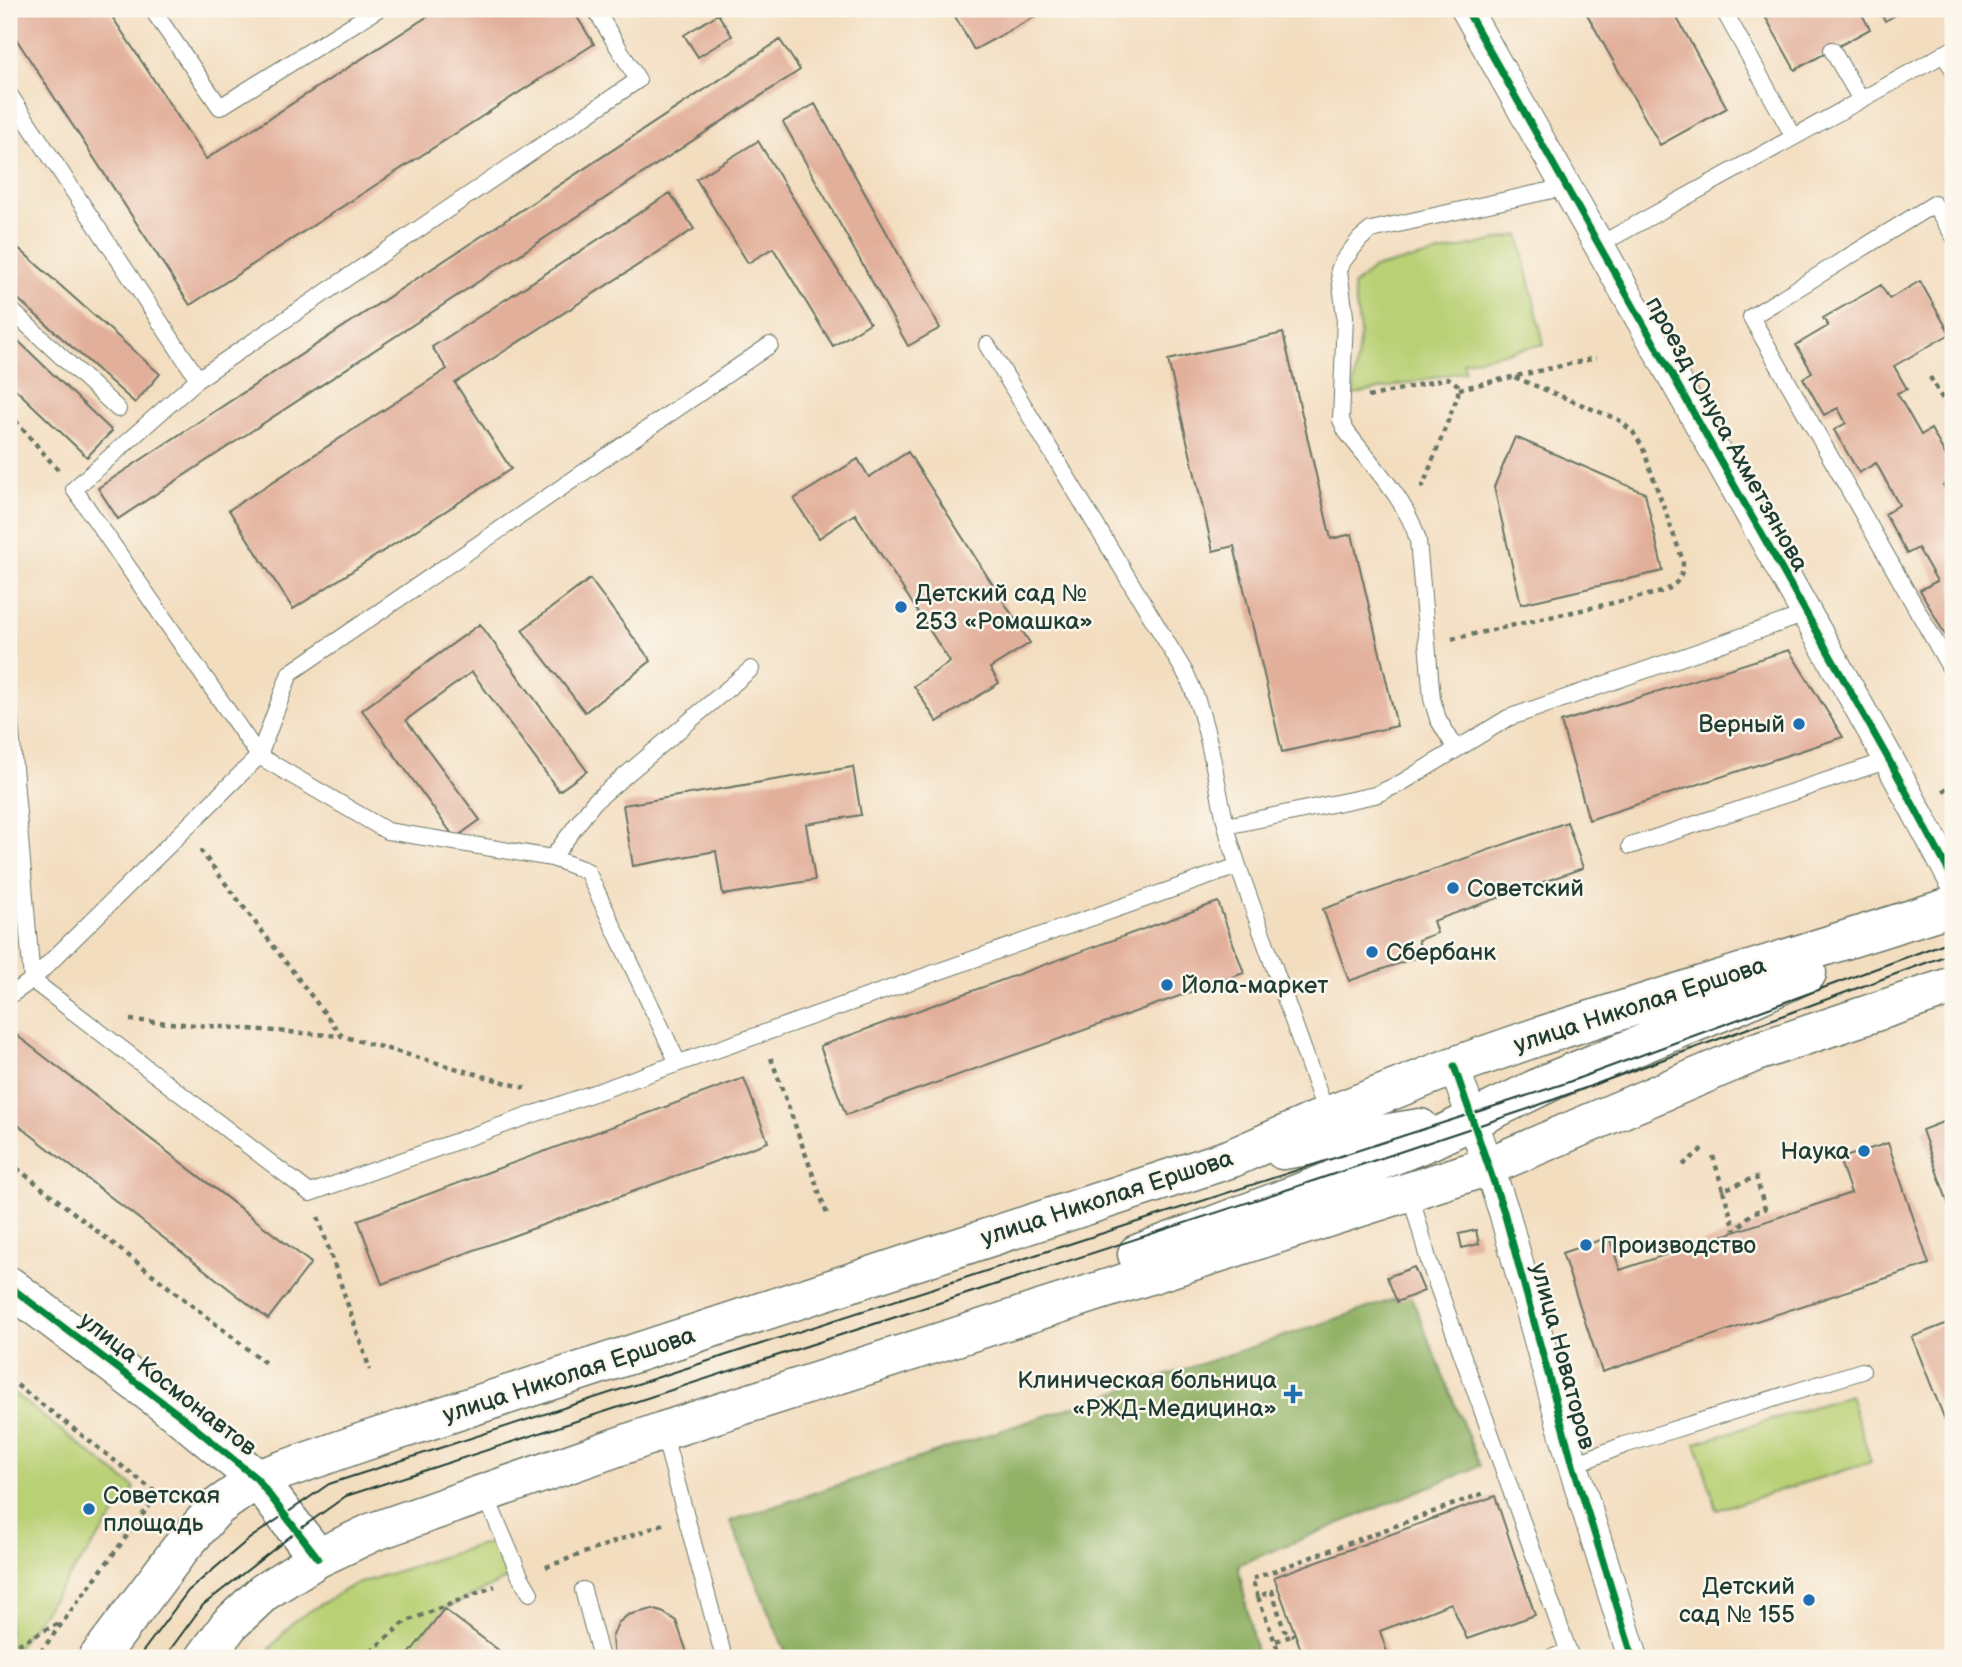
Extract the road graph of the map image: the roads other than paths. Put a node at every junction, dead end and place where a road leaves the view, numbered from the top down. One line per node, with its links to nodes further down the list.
1 (152, 9): 2 (lane)
2 (378, 9)
3 (595, 9): 18 (lane)
4 (1466, 9): 12 (street, проезд Юнуса Ахметзянова)
5 (1723, 9): 11 (lane)
6 (1832, 50): 10 (lane)
7 (1948, 51): 8 (lane); 10 (lane)
8 (1953, 69)
9 (9, 94): 18 (lane)
10 (1861, 100): 11 (lane)
11 (1794, 137): 14 (lane)
12 (1566, 187): 14 (street, проезд Юнуса Ахметзянова); 24 (lane)
13 (1953, 235): 22 (lane)
14 (1599, 245): 20 (street, проезд Юнуса Ахметзянова)
15 (9, 308): 19 (lane)
16 (770, 345): 25 (lane)
17 (987, 345): 27 (lane)
18 (198, 379): 25 (lane)
19 (118, 409)
20 (1806, 614): 24 (lane); 26 (street, проезд Юнуса Ахметзянова)
21 (751, 669): 29 (lane)
22 (1953, 673)
23 (9, 708): 33 (lane)
24 (1456, 749): 27 (lane)
25 (259, 756): 29 (lane); 33 (lane)
26 (1889, 760): 28 (lane); 31 (street, проезд Юнуса Ахметзянова)
27 (1226, 826): 30 (lane)
28 (1630, 846)
29 (552, 858): 37 (lane)
30 (1238, 866): 37 (lane); 39 (lane)
31 (1953, 879)
32 (1953, 907): 38 (main road, улица Николая Ершова); 40 (main road)
33 (32, 980): 35 (lane); 37 (lane)
34 (1953, 986): 36 (main road)
35 (9, 996)
36 (1755, 1052): 40 (main road); 42 (main road)
37 (678, 1063)
38 (1454, 1066): 39 (main road, улица Николая Ершова); 40 (street, улица Новаторов)
39 (1327, 1115): 41 (main road, улица Николая Ершова)
40 (1473, 1120): 41 (main road); 42 (street, улица Новаторов); 46 (main road)
41 (1232, 1158): 48 (main road, улица Николая Ершова)
42 (1489, 1166): 43 (main road); 47 (street, улица Новаторов)
43 (1410, 1192): 46 (main road); 53 (lane)
44 (9, 1286): 48 (main road, улица Космонавтов)
45 (1862, 1371): 47 (lane)
46 (663, 1431): 49 (main road); 57 (lane)
47 (1573, 1465): 59 (street, улица Новаторов)
48 (257, 1479): 50 (main road, улица Космонавтов); 54 (main road, улица Николая Ершова)
49 (484, 1492): 50 (main road); 52 (lane)
50 (318, 1558): 55 (main road)
51 (583, 1590): 56 (lane)
52 (530, 1593)
53 (1570, 1655): 58 (lane)
54 (98, 1658)
55 (205, 1658)
56 (601, 1658)
57 (724, 1658)
58 (1550, 1658)
59 (1633, 1658)

